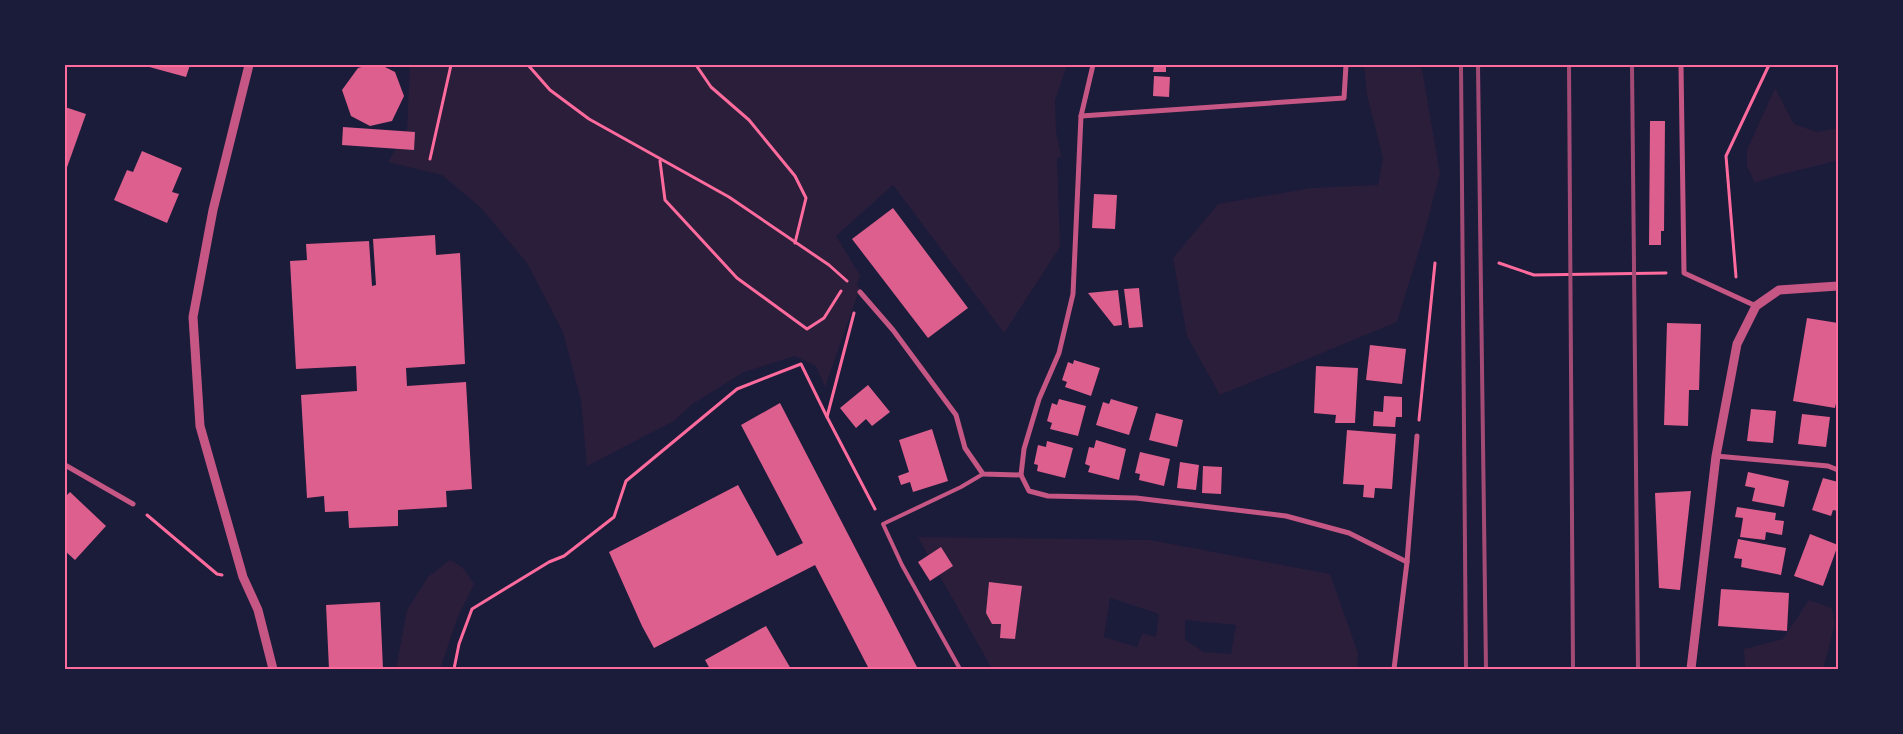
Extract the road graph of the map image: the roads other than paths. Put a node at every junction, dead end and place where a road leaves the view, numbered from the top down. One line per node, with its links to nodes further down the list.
1 (249, 65): 17 (street)
2 (1093, 65): 5 (street)
3 (1346, 65): 5 (street)
4 (1681, 65): 8 (street)
5 (1081, 116): 14 (street)
6 (1838, 286): 8 (street)
7 (860, 292): 13 (street)
8 (1756, 306): 10 (street)
9 (1417, 436): 16 (street)
10 (1716, 456): 12 (street); 20 (street)
11 (65, 465): 15 (street)
12 (1838, 470)
13 (983, 474): 14 (street); 18 (lane)
14 (1021, 475): 16 (street)
15 (133, 504)
16 (1406, 562): 19 (street)
17 (273, 669)
18 (960, 669)
19 (1394, 669)
20 (1691, 669)

